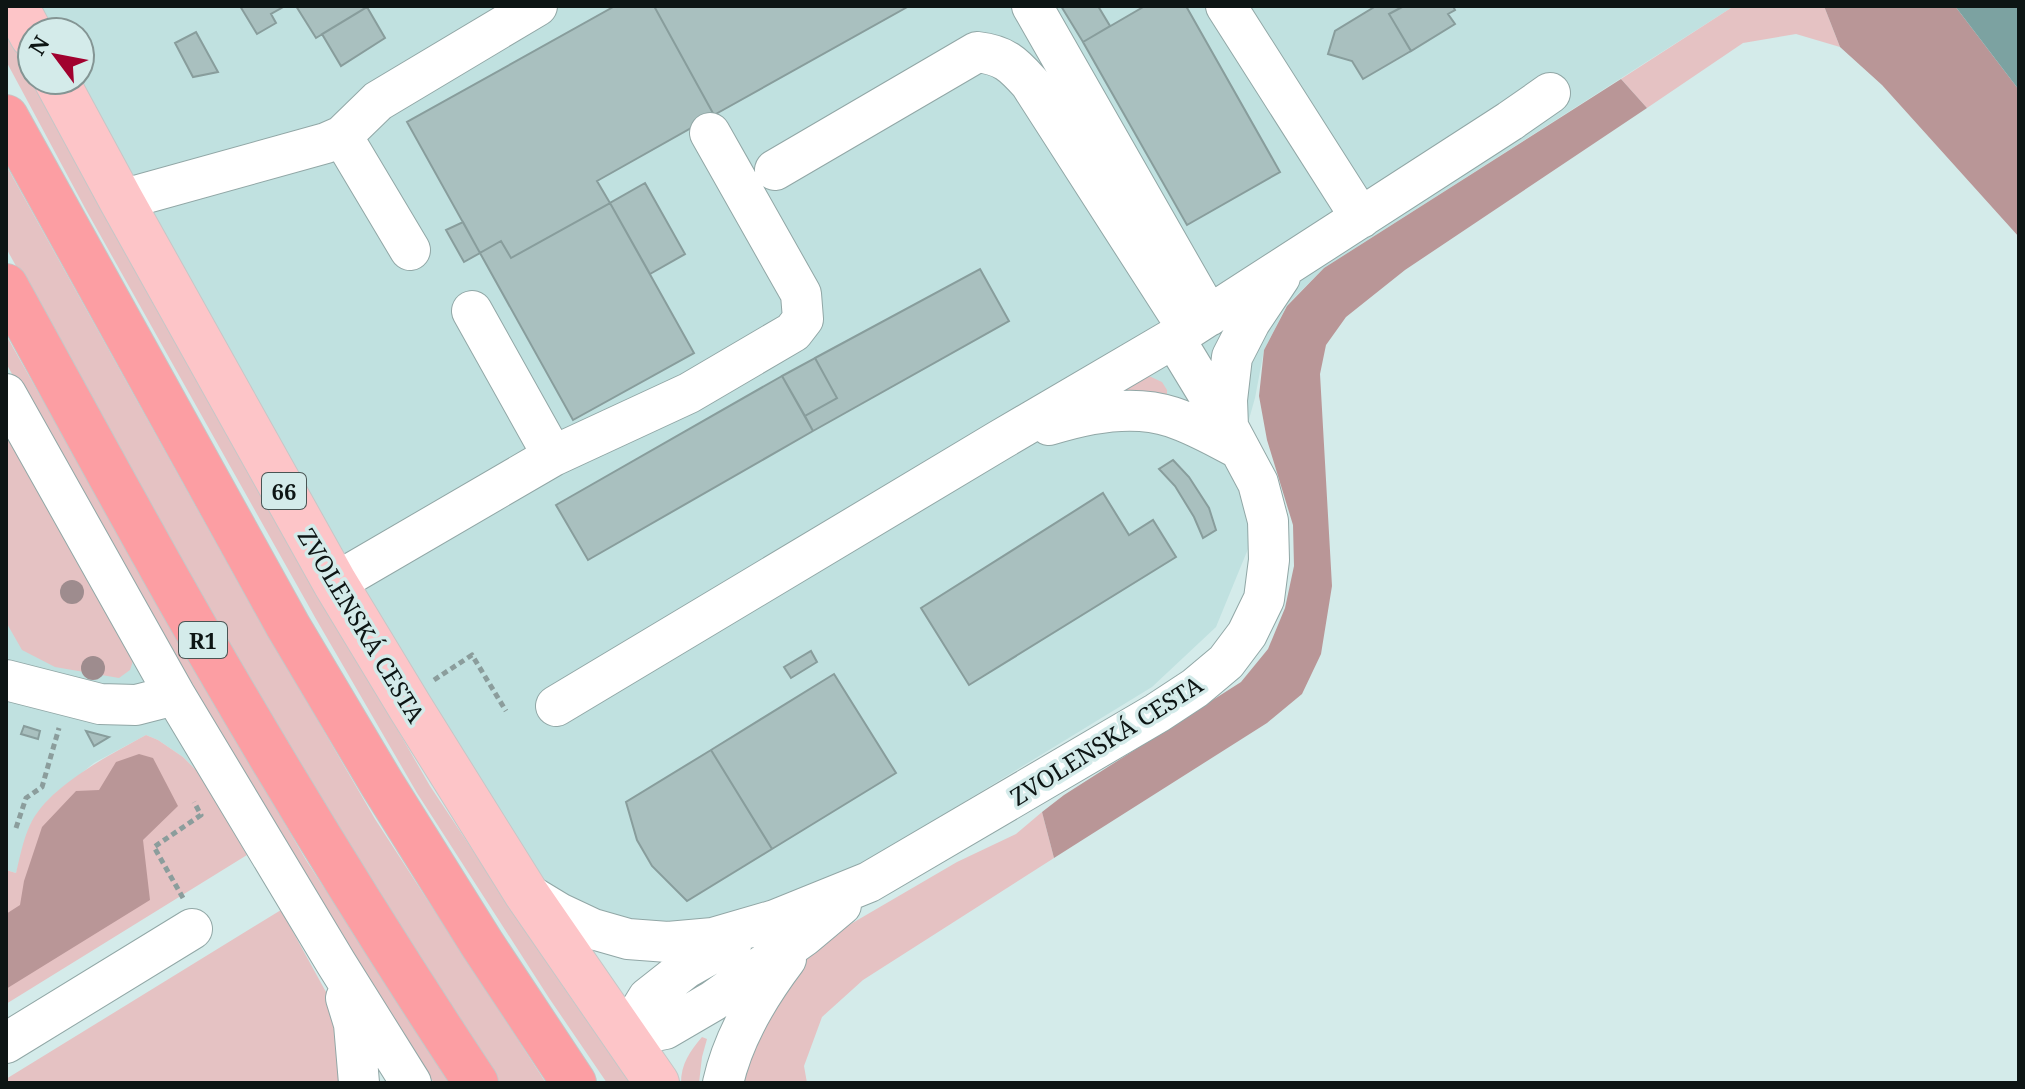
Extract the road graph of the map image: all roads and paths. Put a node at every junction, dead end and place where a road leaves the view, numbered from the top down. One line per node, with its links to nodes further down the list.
1 (537, 6): 8 (street)
2 (1032, 6): 16 (street)
3 (1226, 6): 11 (street)
4 (1550, 93): 11 (street, ZVOLENSKÁ CESTA)
5 (65, 96): 10 (main road, ZVOLENSKÁ CESTA / 66)
6 (6, 117): 39 (highway)
7 (710, 133): 20 (street)
8 (342, 136): 10 (street); 12 (street)
9 (775, 170): 16 (street)
10 (121, 200): 21 (main road, ZVOLENSKÁ CESTA / 66)
11 (1361, 218): 13 (street, ZVOLENSKÁ CESTA)
12 (410, 250)
13 (1300, 257): 16 (street, ZVOLENSKÁ CESTA); 18 (street, ZVOLENSKÁ CESTA)
14 (6, 286): 38 (highway, R1)
15 (472, 311): 20 (street)
16 (1191, 328): 18 (street, ZVOLENSKÁ CESTA); 19 (street, ZVOLENSKÁ CESTA)
17 (6, 394): 24 (street)
18 (1234, 438): 19 (street, ZVOLENSKÁ CESTA); 32 (street, ZVOLENSKÁ CESTA)
19 (1000, 440): 26 (street, ZVOLENSKÁ CESTA)
20 (553, 456): 21 (street)
21 (335, 583): 30 (main road, ZVOLENSKÁ CESTA / 66)
22 (12, 673): 25 (street)
23 (424, 686): 27 (path)
24 (175, 695): 25 (street); 33 (street)
25 (67, 696): 29 (path)
26 (556, 706)
27 (506, 711)
28 (201, 815): 31 (path)
29 (16, 828)
30 (526, 893): 32 (street, ZVOLENSKÁ CESTA); 34 (main road, 66)
31 (189, 918): 35 (street)
32 (790, 928): 34 (street, ZVOLENSKÁ CESTA); 41 (street, ZVOLENSKÁ CESTA)
33 (336, 963): 36 (street); 37 (street)
34 (624, 1037): 40 (main road, 66)
35 (6, 1043)
36 (359, 1083)
37 (411, 1083)
38 (476, 1083)
39 (574, 1083)
40 (657, 1083)
41 (723, 1083)

